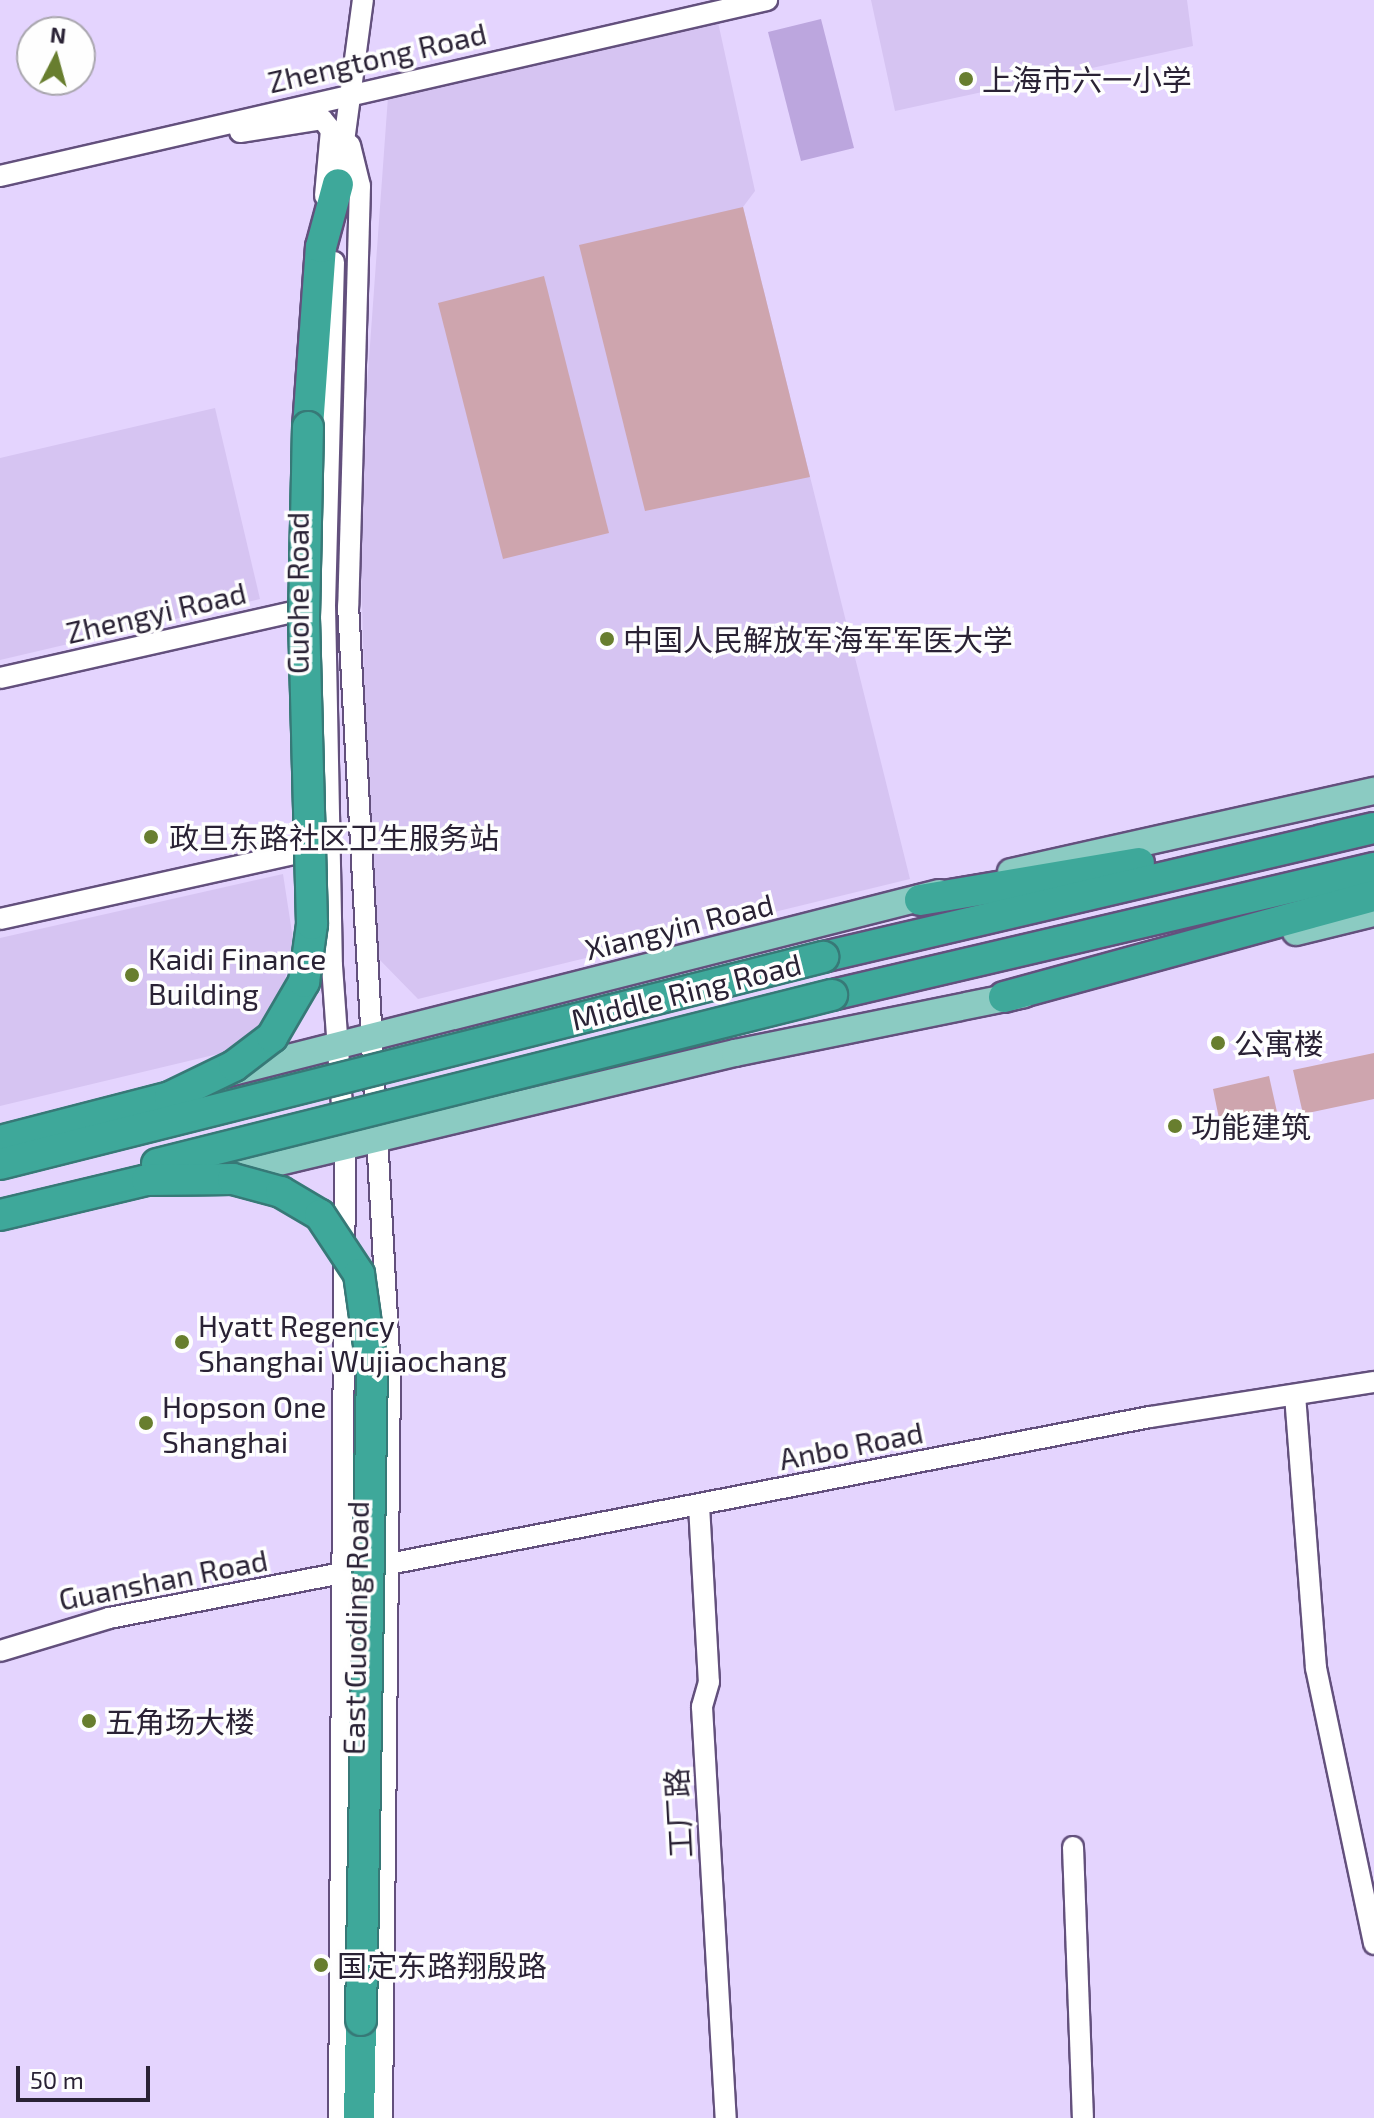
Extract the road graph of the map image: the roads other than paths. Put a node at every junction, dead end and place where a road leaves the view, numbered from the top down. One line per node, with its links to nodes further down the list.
1 (363, 0): 3 (street, Guohe Road)
2 (767, 0): 3 (street, Zhengtong Road)
3 (354, 91): 4 (street, Guohe Road); 5 (street, Zhengtong Road)
4 (349, 141): 7 (street, Guohe Road); 20 (street, Guohe Road)
5 (138, 143): 6 (street, Zhengtong Road); 8 (street)
6 (0, 176)
7 (338, 184): 8 (highway); 9 (street, Guohe Road)
8 (321, 247): 25 (highway, bridge)
9 (325, 605): 10 (street, Zhengyi Road); 13 (street, Guohe Road)
10 (0, 678)
11 (1374, 791): 16 (main road, Xiangyin Road)
12 (1374, 825): 16 (highway); 26 (highway, Middle Ring Road, bridge)
13 (333, 846): 18 (street); 21 (street, Guohe Road)
14 (1374, 868): 27 (highway, Middle Ring Road, bridge)
15 (1374, 896): 19 (highway)
16 (920, 900): 20 (main road, Xiangyin Road)
17 (1374, 913): 19 (main road)
18 (0, 919)
19 (1004, 997): 23 (main road)
20 (366, 1039): 21 (main road, Xiangyin Road); 23 (street, Guohe Road)
21 (337, 1046): 22 (main road, Xiangyin Road); 24 (street, Guohe Road)
22 (0, 1130)
23 (373, 1131): 24 (main road); 33 (street, East Guoding Road)
24 (344, 1138): 27 (main road); 29 (main road); 34 (street, East Guoding Road)
25 (0, 1141)
26 (0, 1164)
27 (0, 1206)
28 (0, 1215): 39 (highway, bridge)
29 (0, 1229)
30 (1374, 1382): 31 (street, Anbo Road)
31 (1295, 1395): 32 (street, Anbo Road); 37 (street)
32 (699, 1505): 33 (street, Anbo Road); 41 (street, 工厂路)
33 (385, 1567): 34 (street, Anbo Road); 40 (street, East Guoding Road)
34 (341, 1574): 35 (street, Guanshan Road); 38 (street, East Guoding Road)
35 (0, 1651)
36 (1073, 1847): 42 (street)
37 (1374, 1944)
38 (339, 2118)
39 (359, 2118)
40 (382, 2118)
41 (726, 2118)
42 (1083, 2118)

